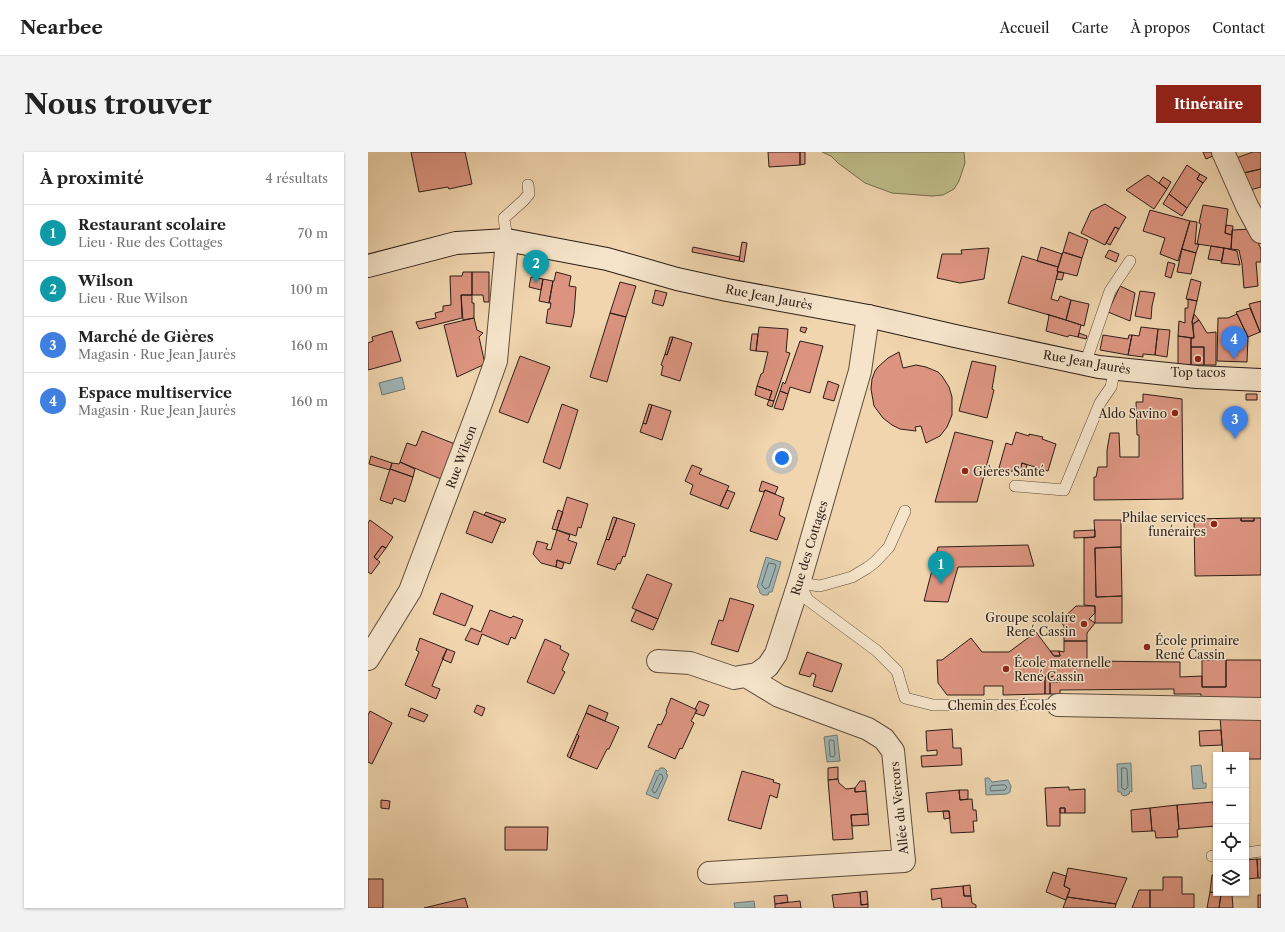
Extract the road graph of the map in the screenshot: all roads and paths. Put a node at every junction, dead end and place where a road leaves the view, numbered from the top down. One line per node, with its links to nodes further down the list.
1 (1222, 152): 3 (street)
2 (528, 185): 4 (lane)
3 (1261, 232)
4 (507, 240): 6 (street, Rue Jean Jaurès); 7 (street, Rue Jean Jaurès); 14 (street, Rue Wilson)
5 (1130, 261): 8 (lane)
6 (368, 266)
7 (868, 316): 8 (street, Rue Jean Jaurès); 13 (street, Rue des Cottages)
8 (1085, 364): 9 (street, Rue Jean Jaurès)
9 (1115, 368): 10 (street, Rue Jean Jaurès); 11 (lane)
10 (1261, 380)
11 (1015, 486)
12 (905, 512): 13 (lane)
13 (799, 583): 16 (street, Rue des Cottages); 17 (lane, Chemin des Écoles)
14 (368, 658)
15 (658, 661): 16 (street, Rue des Cottages)
16 (746, 676): 21 (street, Allée du Vercors)
17 (1058, 705): 18 (street, Chemin des Écoles)
18 (1261, 709)
19 (1261, 852): 20 (lane)
20 (1249, 853)
21 (709, 873)

